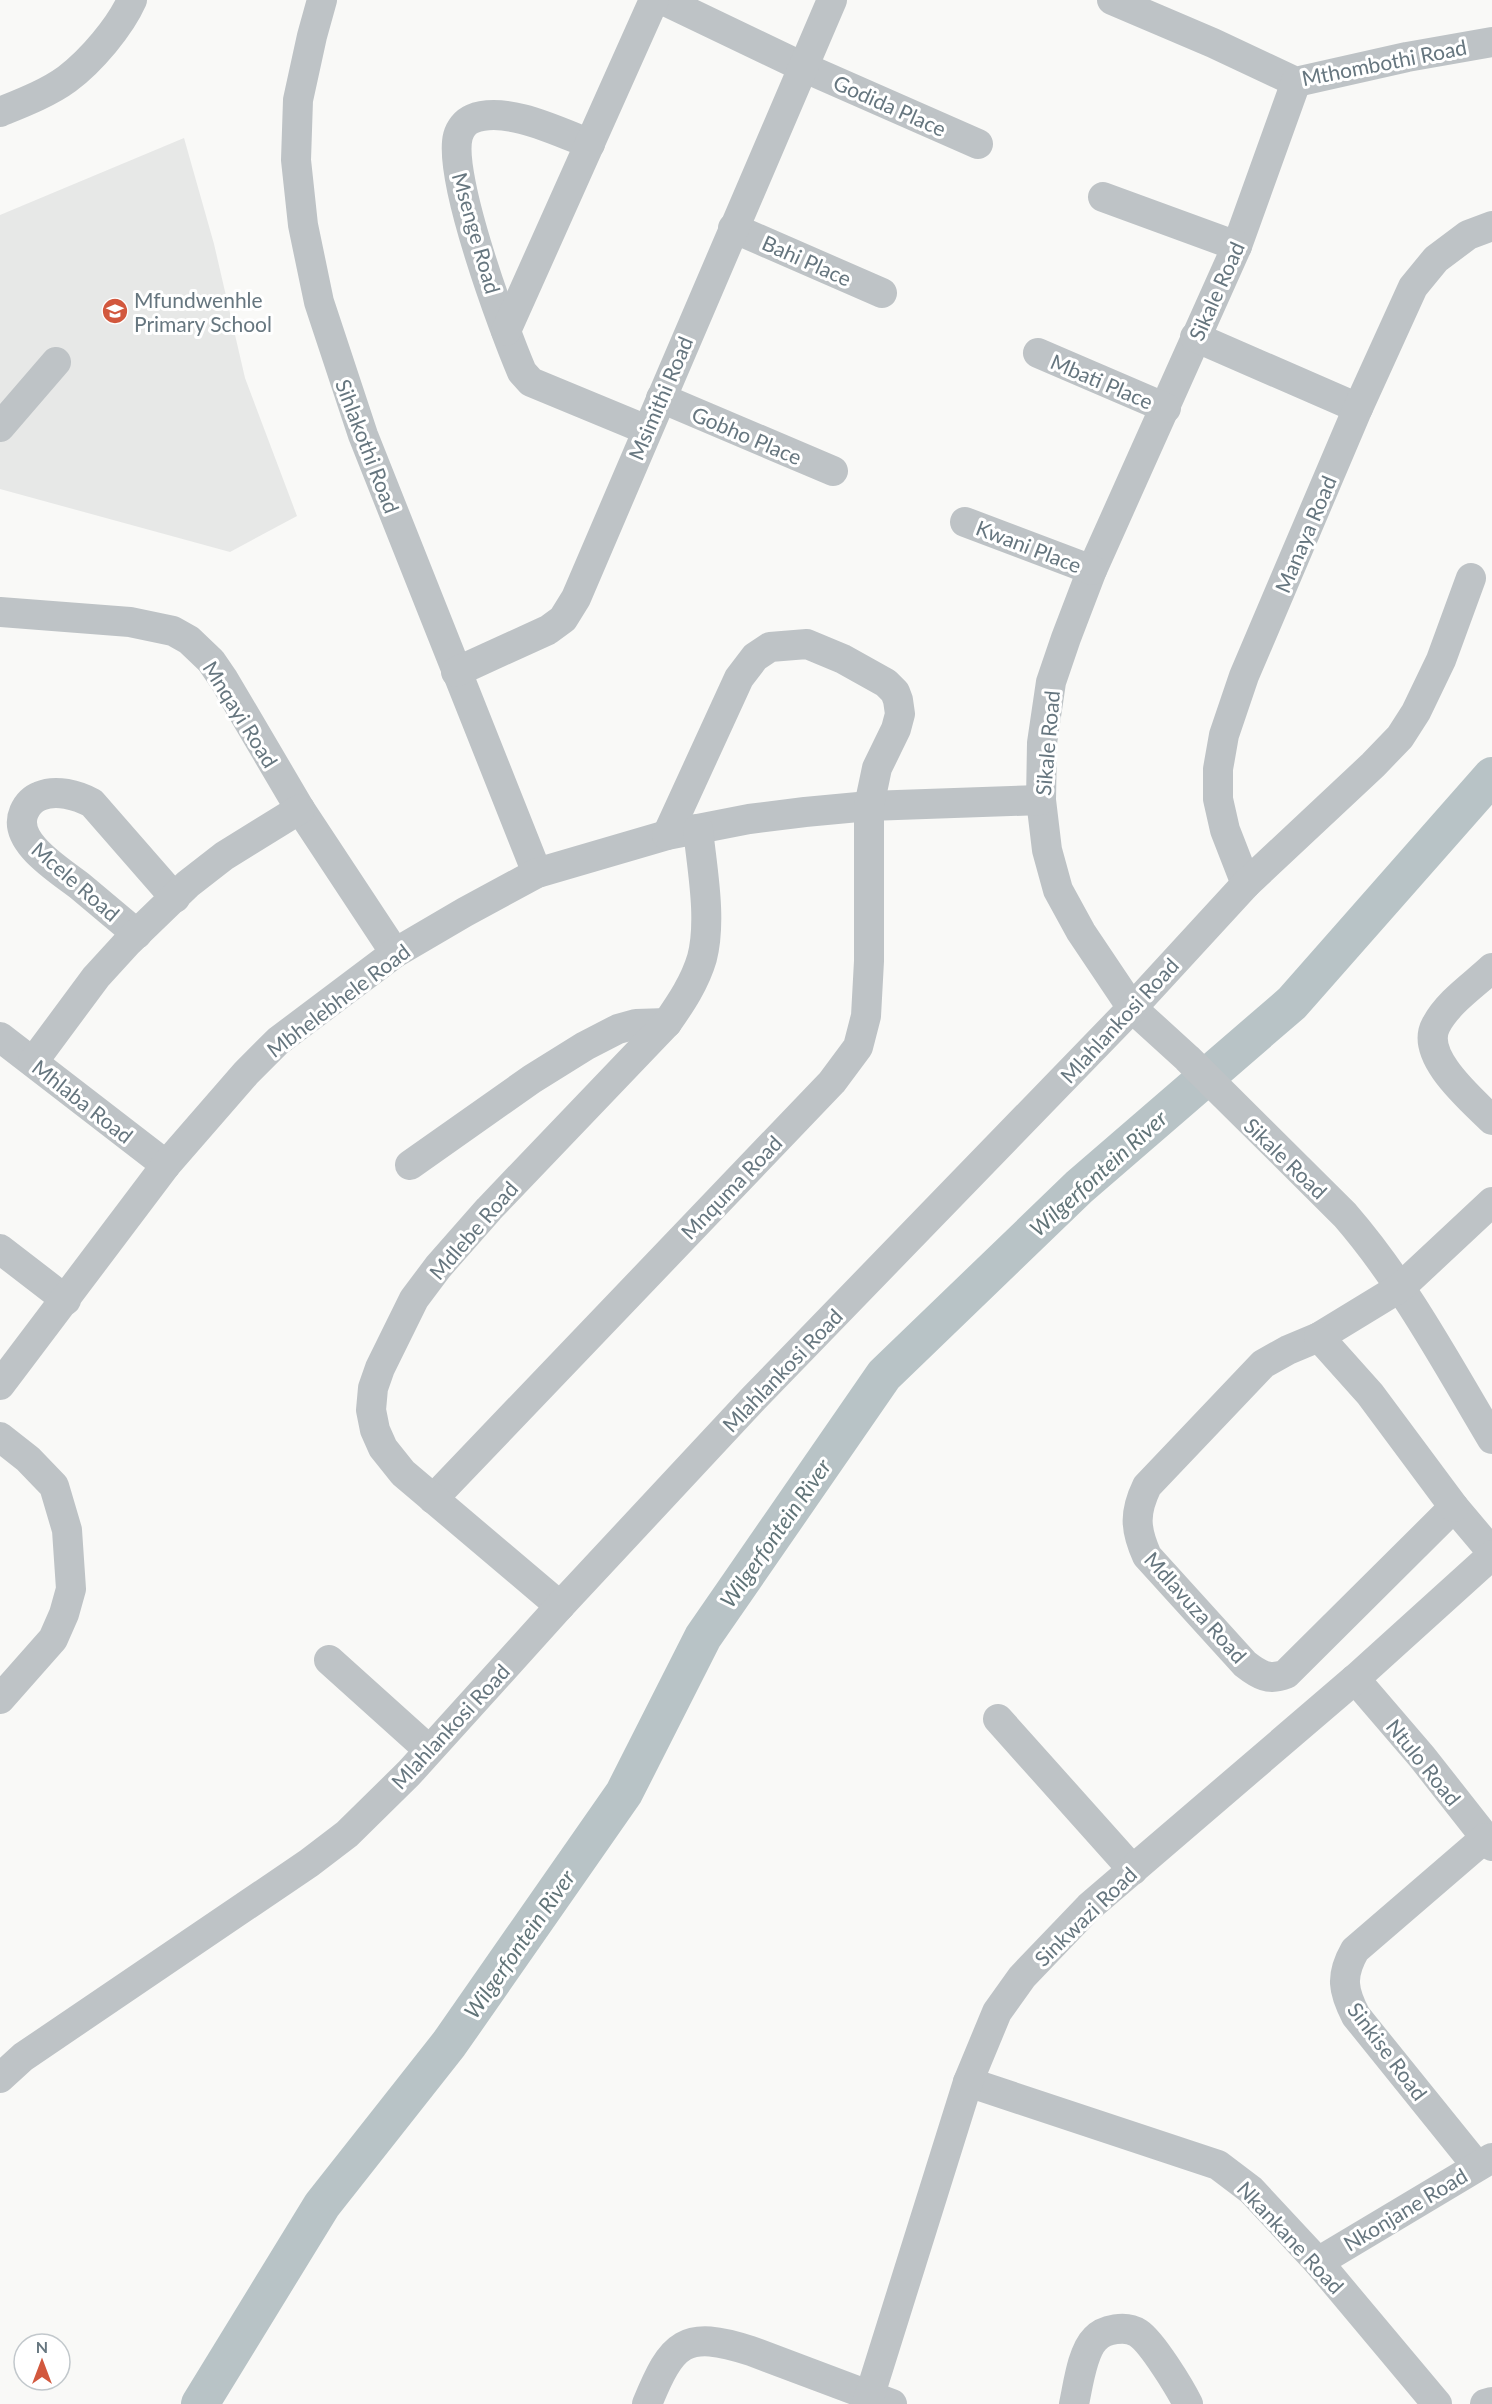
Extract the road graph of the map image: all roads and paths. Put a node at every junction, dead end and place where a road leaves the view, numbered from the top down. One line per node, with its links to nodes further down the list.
1 (132, 0): 10 (street)
2 (322, 0): 32 (street, Sihlakothi Road)
3 (654, 0): 11 (street, Msenge Road)
4 (663, 0): 8 (street, Godida Place)
5 (832, 0): 8 (street, Msimithi Road)
6 (1112, 0): 9 (street, Mthombothi Road)
7 (1492, 42): 9 (street, Mthombothi Road)
8 (803, 67): 12 (street, Godida Place); 15 (street, Msimithi Road)
9 (1296, 82): 16 (street, Sikale Road)
10 (0, 112)
11 (590, 144): 18 (street, Msenge Road); 18 (street, Msenge Road)
12 (978, 144)
13 (1103, 197): 16 (street)
14 (1492, 226): 24 (street, Manaya Road)
15 (733, 228): 17 (street, Bahi Place); 22 (street, Msimithi Road)
16 (1237, 246): 19 (street, Sikale Road)
17 (882, 293)
18 (506, 331): 26 (street, Msenge Road)
19 (1195, 337): 23 (street, Sikale Road); 24 (street)
20 (1038, 353): 23 (street, Mbati Place)
21 (57, 362): 25 (street)
22 (661, 398): 26 (street, Msimithi Road); 27 (street, Gobho Place)
23 (1166, 408): 29 (street, Sikale Road)
24 (1358, 408): 39 (street, Manaya Road)
25 (0, 427)
26 (647, 430): 32 (street, Msimithi Road)
27 (833, 471)
28 (965, 522): 29 (street, Kwani Place)
29 (1092, 570): 33 (street, Sikale Road)
30 (1471, 578): 39 (street, Mlahlankosi Road)
31 (0, 612): 35 (street, Mnqayi Road)
32 (456, 672): 38 (street, Sihlakothi Road)
33 (1041, 800): 34 (street, Mbhelebhele Road); 44 (street, Sikale Road)
34 (869, 806): 36 (street, Mbhelebhele Road); 37 (street); 59 (street, Mnquma Road)
35 (300, 809): 40 (street, Mcele Road); 42 (street, Mnqayi Road)
36 (698, 829): 37 (street, Mbhelebhele Road); 45 (street, Mdlebe Road)
37 (667, 835): 38 (street, Mbhelebhele Road)
38 (537, 873): 42 (street, Mbhelebhele Road)
39 (1246, 884): 44 (street, Mlahlankosi Road)
40 (175, 898): 41 (street, Mcele Road); 41 (street, Mcele Road)
41 (137, 934): 47 (street, Mcele Road)
42 (395, 953): 49 (street, Mbhelebhele Road)
43 (1492, 968): 48 (street)
44 (1132, 1008): 53 (street, Sikale Road); 62 (street, Mlahlankosi Road)
45 (667, 1023): 50 (street); 59 (street, Mdlebe Road)
46 (0, 1037): 47 (street, Mhlaba Road)
47 (33, 1062): 49 (street, Mhlaba Road)
48 (1492, 1120)
49 (166, 1165): 54 (street, Mbhelebhele Road)
50 (410, 1165)
51 (1492, 1202): 53 (street, Mdlavuza Road)
52 (0, 1249): 54 (street)
53 (1401, 1287): 55 (street, Mdlavuza Road); 58 (street, Sikale Road)
54 (66, 1300): 56 (street, Mbhelebhele Road)
55 (1319, 1337): 60 (street); 60 (street, Mdlavuza Road)
56 (0, 1385)
57 (0, 1437): 65 (street)
58 (1492, 1439)
59 (433, 1499): 62 (street, Mdlebe Road)
60 (1454, 1507): 61 (street)
61 (1492, 1554): 64 (street, Sinkwazi Road)
62 (560, 1606): 67 (street, Mlahlankosi Road)
63 (330, 1660): 67 (street)
64 (1355, 1678): 68 (street, Ntulo Road); 69 (street, Sinkwazi Road)
65 (0, 1699)
66 (998, 1719): 69 (street)
67 (429, 1750): 70 (street, Mlahlankosi Road)
68 (1489, 1842): 72 (street, Sinkise Road)
69 (1133, 1869): 71 (street, Sinkwazi Road)
70 (0, 2078)
71 (968, 2082): 73 (street, Nkankane Road); 74 (street, Sinkwazi Road)
72 (1485, 2162): 73 (street, Nkonjane Road)
73 (1318, 2262): 79 (street, Nkankane Road)
74 (876, 2401): 76 (street)
75 (1492, 2402): 80 (street)
76 (647, 2404)
77 (1074, 2404): 78 (street)
78 (1188, 2404)
79 (1437, 2404)
80 (1485, 2404)

